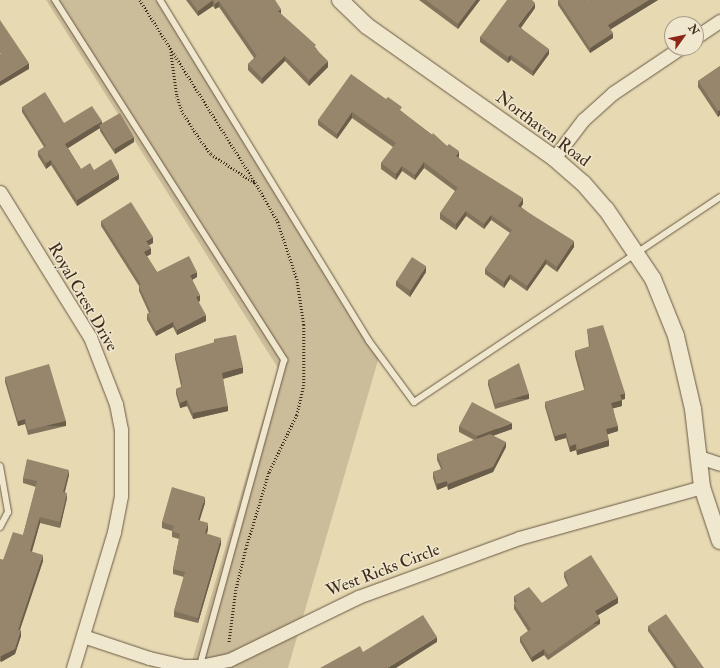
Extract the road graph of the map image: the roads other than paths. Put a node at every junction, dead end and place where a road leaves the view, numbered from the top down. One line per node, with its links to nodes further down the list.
1 (55, 0): 18 (lane)
2 (160, 0): 10 (lane)
3 (340, 0): 7 (street, Northaven Road)
4 (720, 21): 5 (street)
5 (704, 32)
6 (668, 56): 7 (street)
7 (554, 158): 10 (street, Northaven Road)
8 (0, 192): 17 (street, Royal Crest Drive)
9 (720, 197): 10 (lane)
10 (637, 253): 11 (street, Northaven Road)
11 (699, 457): 12 (street); 14 (street, Northaven Road)
12 (720, 464)
13 (0, 466): 15 (lane)
14 (702, 487): 16 (street, Northaven Road); 18 (street, West Ricks Circle)
15 (0, 527)
16 (720, 541)
17 (83, 636): 18 (street, West Ricks Circle); 19 (street, Royal Crest Drive)
18 (200, 667)
19 (73, 668)

